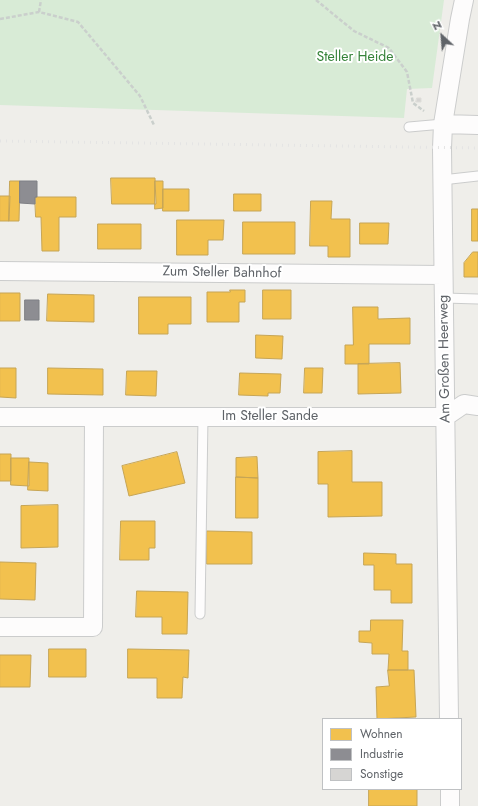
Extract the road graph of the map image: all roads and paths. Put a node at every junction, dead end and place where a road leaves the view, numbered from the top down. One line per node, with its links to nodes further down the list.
1 (41, 0): 4 (path)
2 (316, 0): 6 (path)
3 (464, 0): 6 (street, Am Großen Heerweg)
4 (39, 12): 5 (path); 7 (path)
5 (0, 19)
6 (444, 124): 8 (street); 9 (lane); 11 (street, Am Großen Heerweg)
7 (154, 125)
8 (478, 125)
9 (409, 127)
10 (478, 176): 11 (lane)
11 (442, 180): 13 (street, Am Großen Heerweg)
12 (0, 271): 13 (street, Zum Steller Bahnhof)
13 (444, 275): 14 (street, Am Großen Heerweg)
14 (444, 298): 15 (lane); 19 (street, Am Großen Heerweg)
15 (478, 299)
16 (478, 406): 19 (street)
17 (0, 417): 20 (street, Im Steller Sande)
18 (203, 417): 19 (street, Im Steller Sande); 20 (street, Im Steller Sande); 21 (lane)
19 (445, 417): 23 (street, Am Großen Heerweg)
20 (94, 418): 22 (street)
21 (200, 614)
22 (0, 627)
23 (449, 718)
24 (450, 790): 25 (street)
25 (450, 806)

